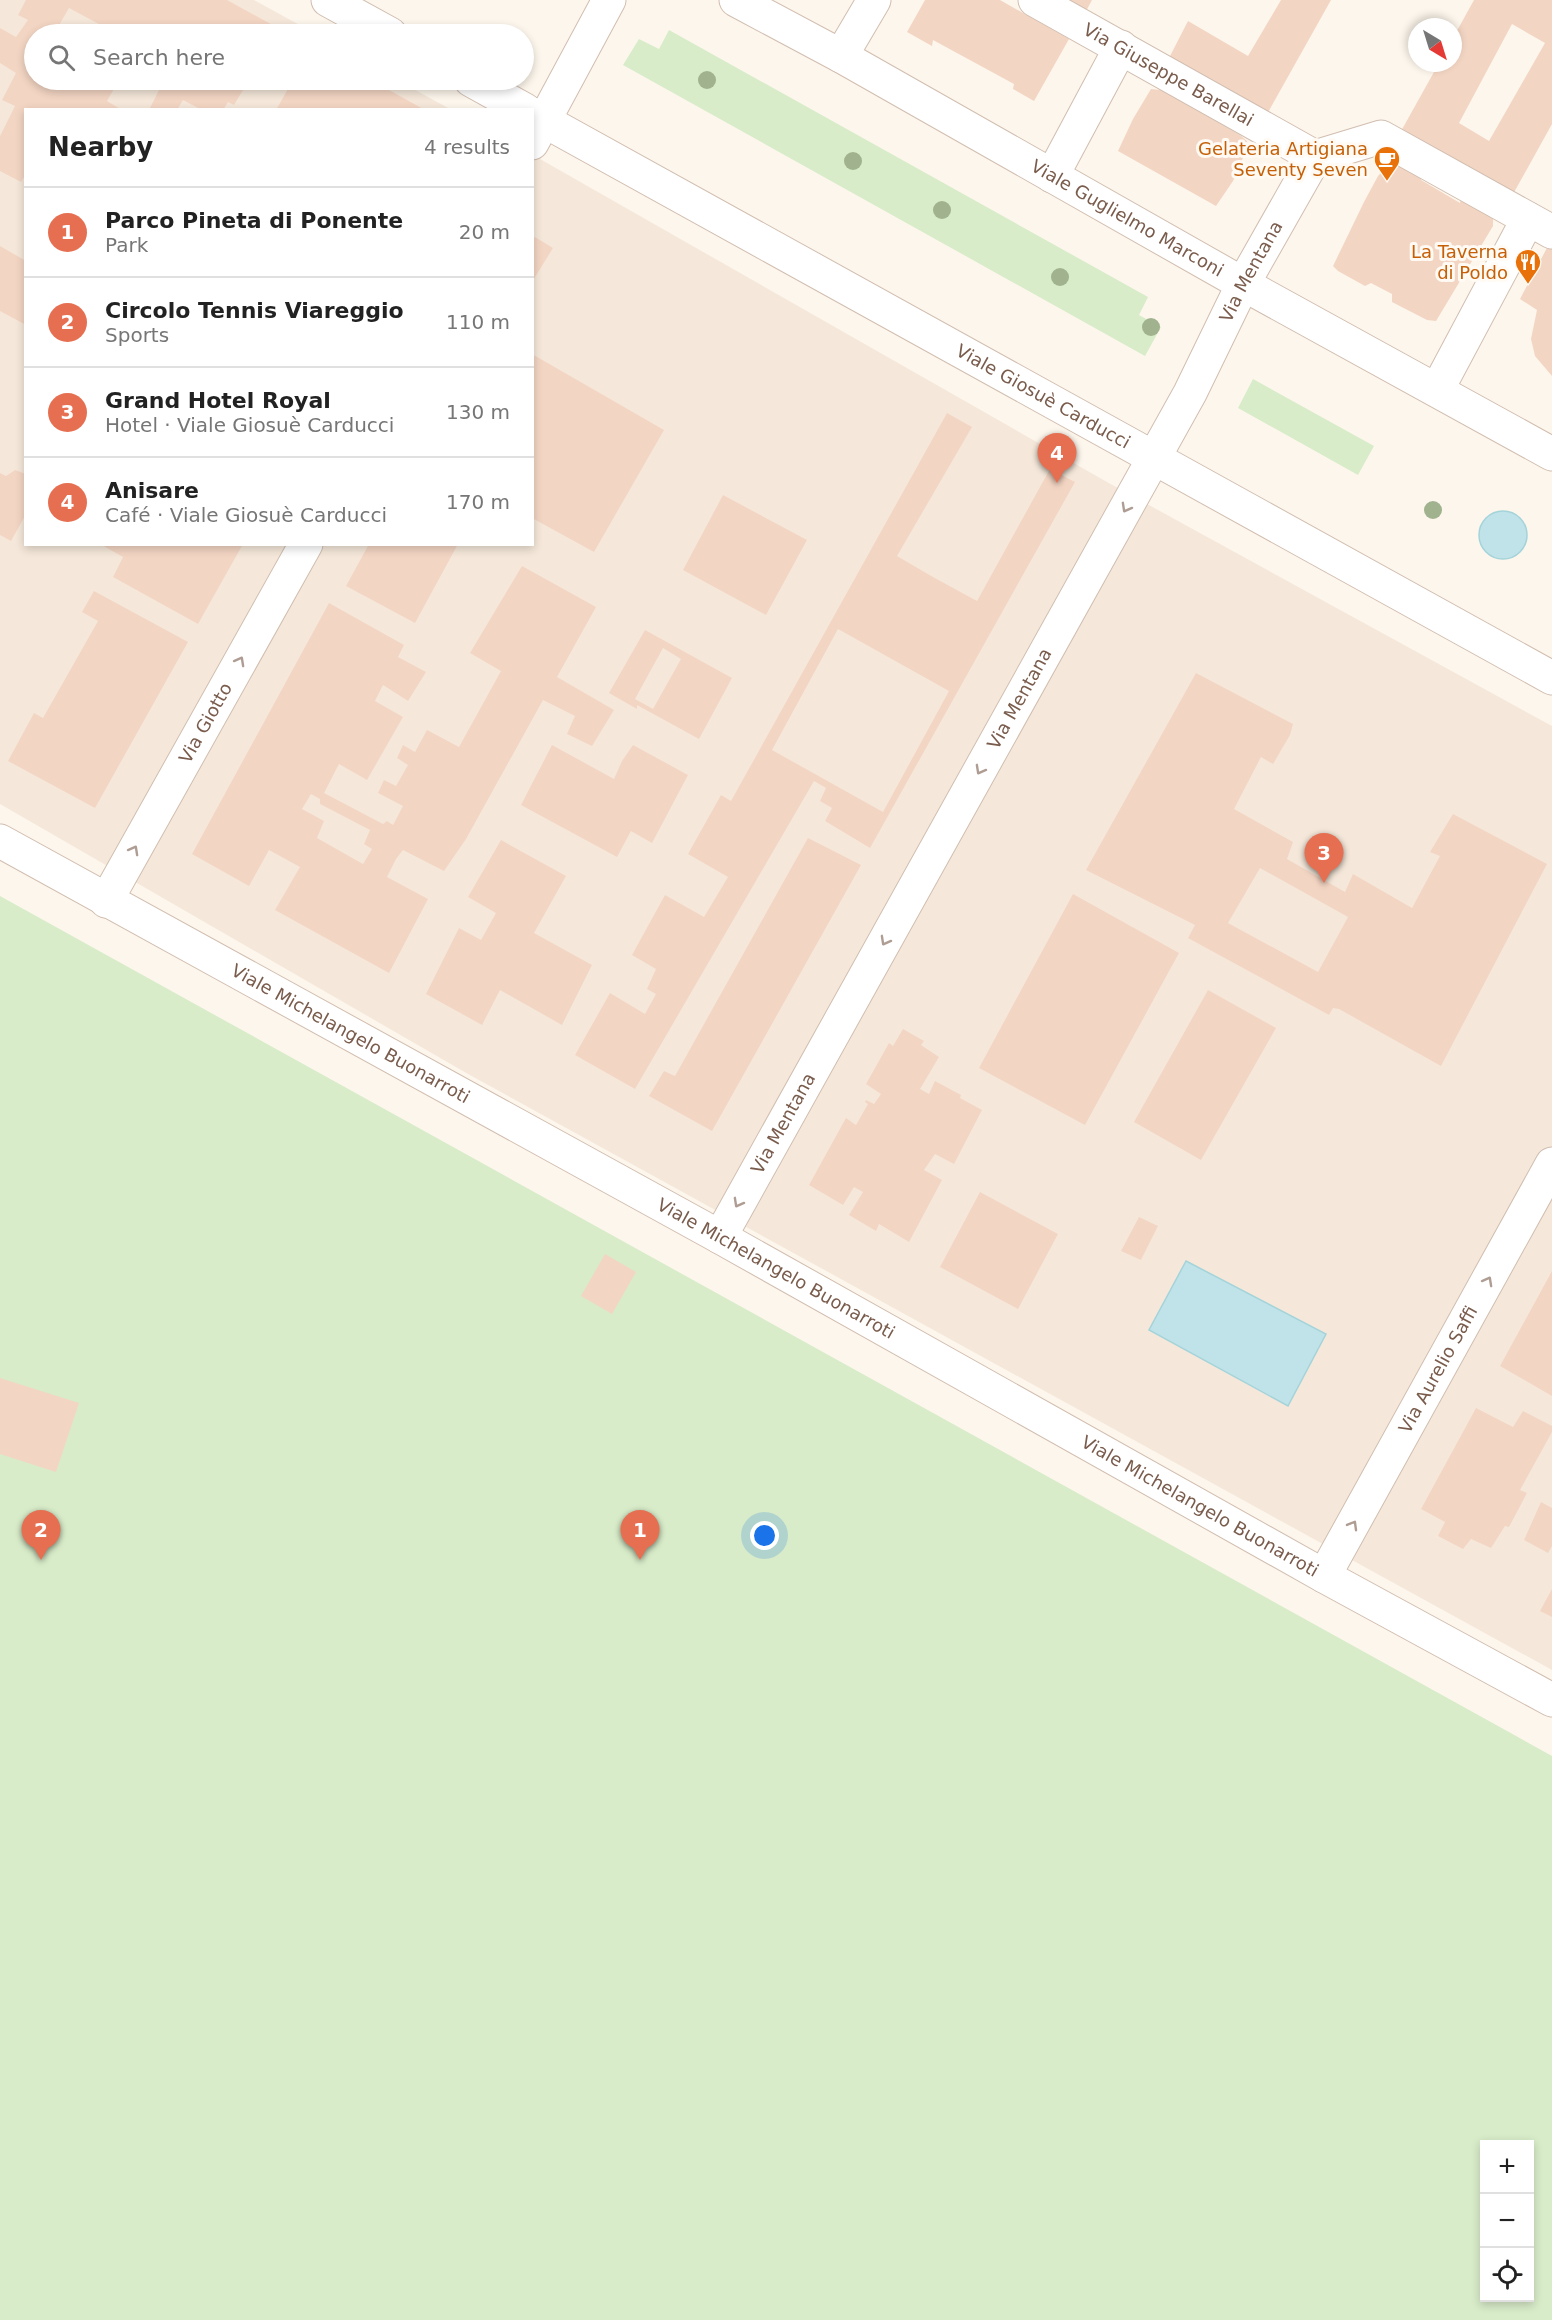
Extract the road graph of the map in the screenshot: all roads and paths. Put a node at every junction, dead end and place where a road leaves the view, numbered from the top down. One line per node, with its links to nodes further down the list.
1 (328, 0): 6 (street)
2 (609, 0): 11 (street)
3 (736, 0): 8 (street, Viale Guglielmo Marconi)
4 (874, 0): 8 (street)
5 (1035, 0): 7 (street, Via Giuseppe Barellai)
6 (372, 24)
7 (1121, 47): 12 (street, Via Giuseppe Barellai); 13 (street)
8 (841, 56): 13 (street, Viale Guglielmo Marconi)
9 (486, 90): 10 (street, Viale Giosuè Carducci)
10 (513, 108)
11 (534, 122): 18 (street, Viale Giosuè Carducci)
12 (1315, 157): 14 (street); 15 (street, Via Mentana)
13 (1052, 176): 15 (street, Viale Guglielmo Marconi)
14 (1540, 226): 16 (street)
15 (1243, 284): 16 (street, Viale Guglielmo Marconi); 18 (street, Via Mentana)
16 (1437, 390): 17 (street, Viale Guglielmo Marconi)
17 (1552, 454)
18 (1154, 457): 20 (street, Viale Giosuè Carducci); 24 (street, Via Mentana, one-way to 24)
19 (305, 546): 22 (street, Via Giotto, one-way to 19)
20 (1552, 678)
21 (0, 841): 22 (street, Viale Michelangelo Buonarroti)
22 (106, 901): 24 (street, Viale Michelangelo Buonarroti)
23 (1552, 1164): 25 (street, Via Aurelio Saffi, one-way to 23)
24 (720, 1237): 25 (street, Viale Michelangelo Buonarroti)
25 (1324, 1576): 26 (street, Viale Michelangelo Buonarroti)
26 (1552, 1700)

